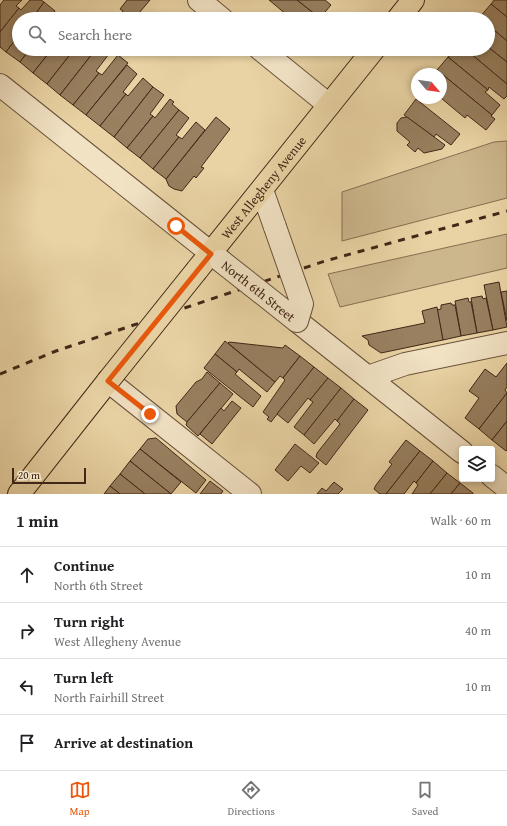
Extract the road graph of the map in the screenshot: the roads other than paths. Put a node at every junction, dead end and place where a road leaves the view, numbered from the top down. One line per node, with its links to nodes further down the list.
1 (199, 0): 3 (street)
2 (413, 0): 4 (main road)
3 (214, 12)
4 (404, 12)
5 (269, 56): 8 (street)
6 (368, 56): 8 (main road, West Allegheny Avenue)
7 (0, 84): 10 (street, North 6th Street)
8 (329, 105): 9 (main road, West Allegheny Avenue)
9 (262, 190): 10 (main road, West Allegheny Avenue); 11 (street, bridge)
10 (210, 262): 11 (street, North 6th Street, bridge); 14 (main road, West Allegheny Avenue, bridge)
11 (297, 321): 13 (street, North 6th Street)
12 (507, 343): 13 (street)
13 (368, 377): 15 (street, North 6th Street)
14 (108, 381): 18 (main road, West Allegheny Avenue); 19 (street)
15 (459, 450)
16 (495, 478): 17 (street)
17 (507, 488)
18 (19, 494)
19 (250, 494)

